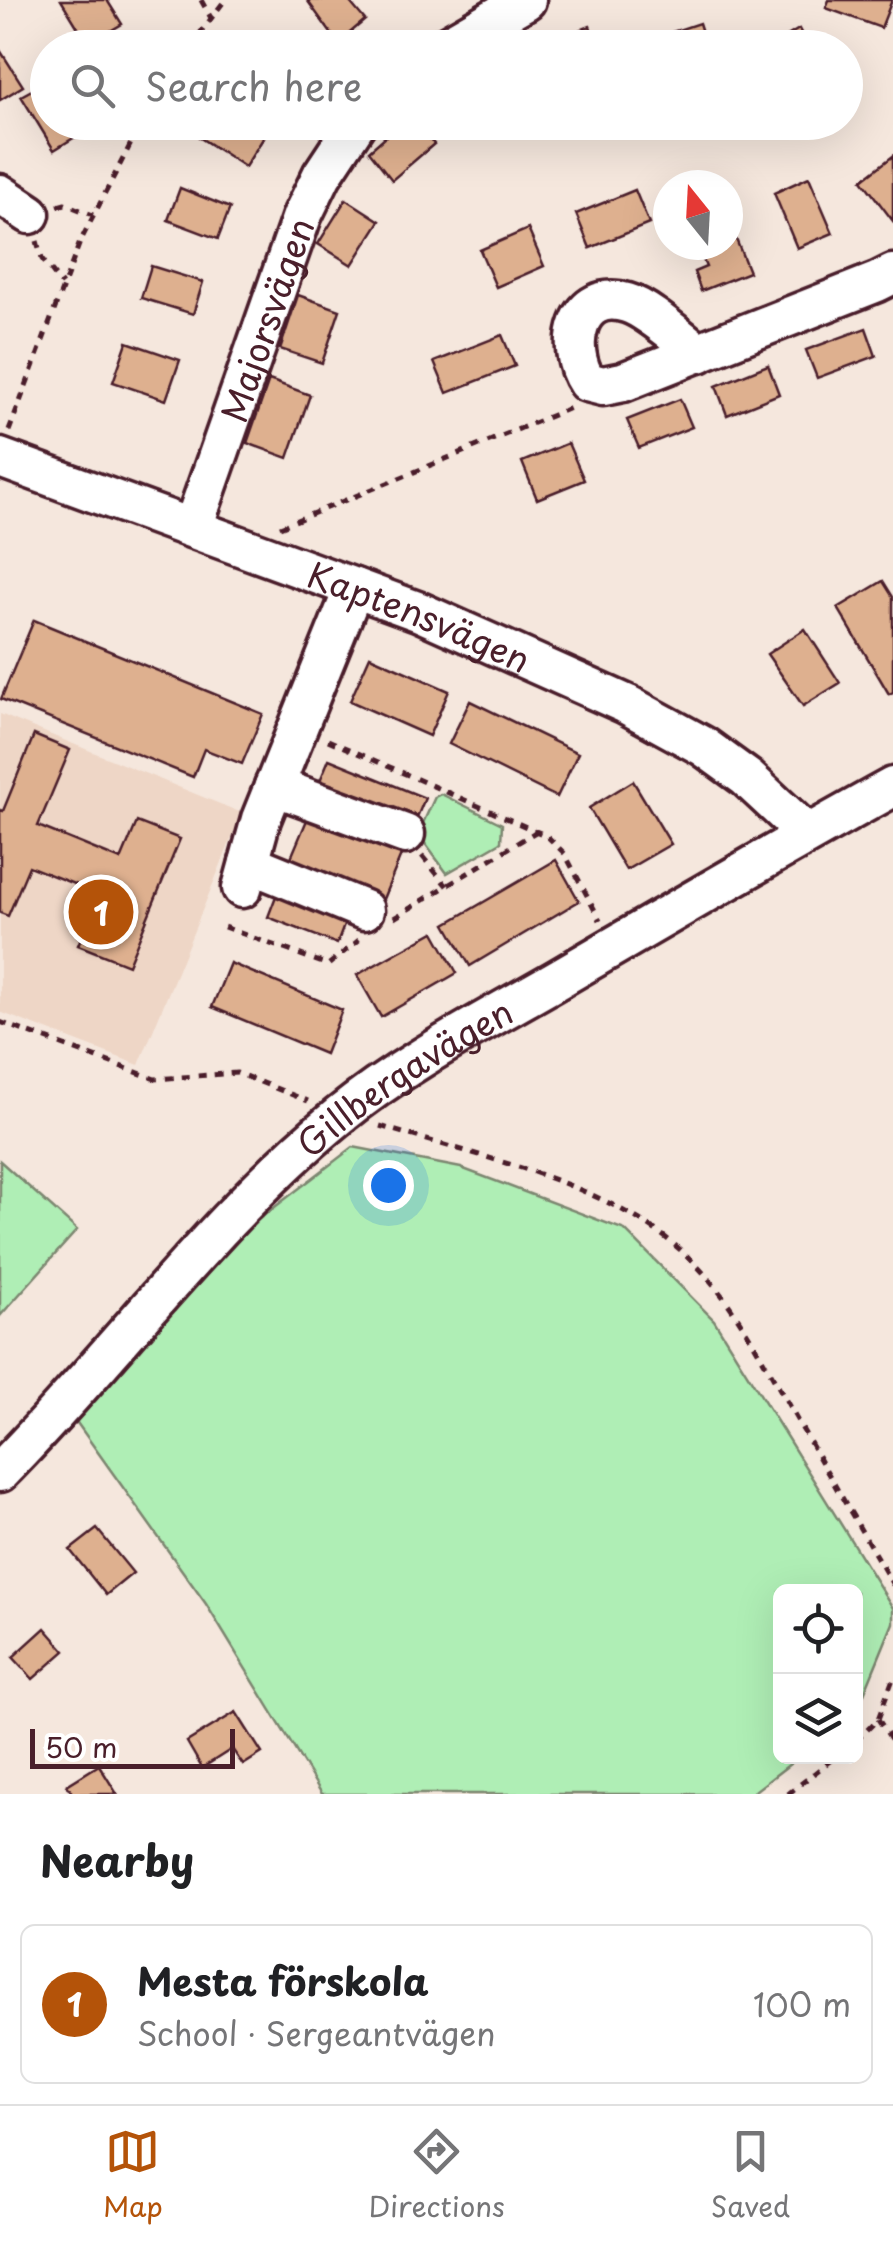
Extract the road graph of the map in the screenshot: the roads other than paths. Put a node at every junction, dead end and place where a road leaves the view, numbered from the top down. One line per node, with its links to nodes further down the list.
1 (526, 0): 2 (street)
2 (474, 30)
3 (345, 140): 7 (street, Majorsvägen)
4 (893, 274): 5 (street)
5 (699, 352): 5 (street)
6 (4, 448): 7 (street, Kaptensvägen)
7 (193, 527): 8 (street, Kaptensvägen)
8 (354, 588): 9 (street); 12 (street, Kaptensvägen)
9 (274, 786): 11 (street); 13 (street)
10 (893, 787): 12 (street, Gillbergavägen)
11 (405, 834)
12 (807, 834): 14 (street, Gillbergavägen)
13 (364, 910)
14 (0, 1472)

